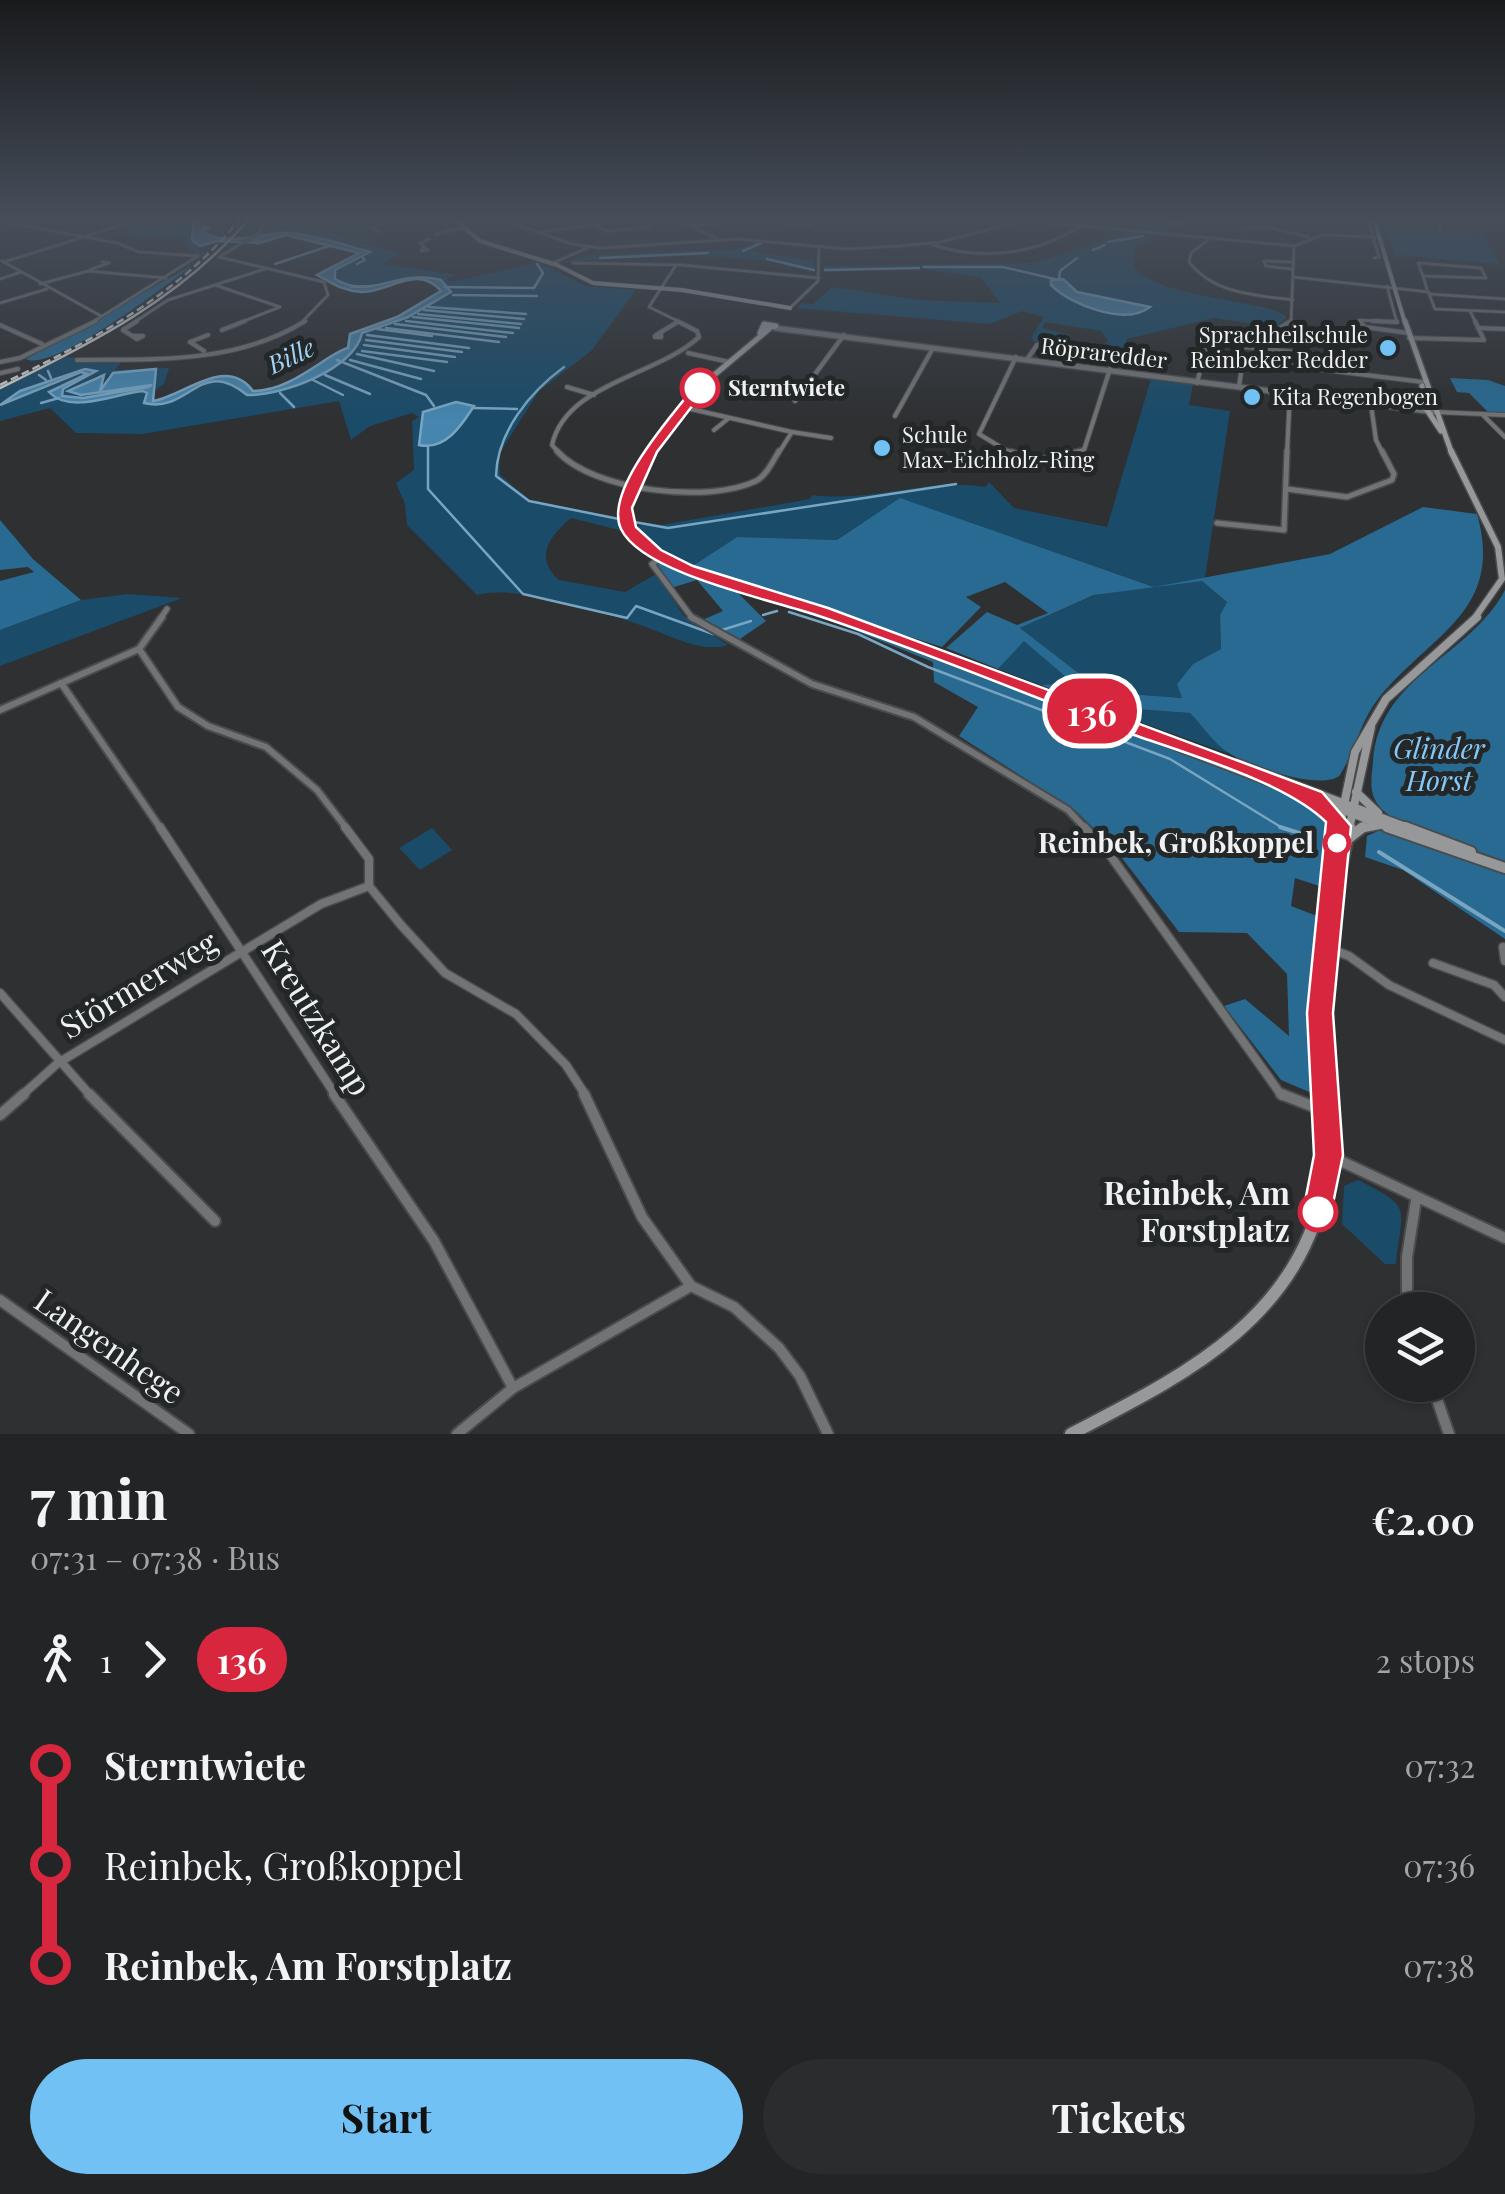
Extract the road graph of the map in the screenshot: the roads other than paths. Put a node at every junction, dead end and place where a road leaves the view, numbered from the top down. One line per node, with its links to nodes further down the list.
1 (43, 286): 13 (street)
2 (154, 286): 21 (street)
3 (211, 286): 33 (street)
4 (217, 286): 24 (street)
5 (327, 286): 39 (street)
6 (616, 286): 12 (main road)
7 (811, 286): 18 (street)
8 (1225, 286): 16 (street)
9 (1293, 286): 16 (street)
10 (1390, 286): 14 (street); 23 (street); 32 (main road)
11 (1426, 286): 14 (street)
12 (659, 288): 18 (main road); 22 (street)
13 (48, 289): 17 (street); 21 (street)
14 (1428, 291): 15 (street); 19 (street)
15 (1505, 299)
16 (1293, 300): 35 (street)
17 (0, 303)
18 (782, 309): 26 (main road)
19 (1470, 311): 20 (street); 27 (street)
20 (1505, 312)
21 (102, 316): 36 (street)
22 (677, 322): 29 (street); 40 (street)
23 (1397, 322): 30 (street); 30 (street)
24 (234, 325)
25 (0, 326): 36 (street)
26 (771, 326): 34 (street, Röpraredder); 46 (main road)
27 (1478, 328): 28 (street); 32 (street)
28 (1505, 329)
29 (661, 332)
30 (1400, 332): 32 (street)
31 (208, 335): 39 (street)
32 (1409, 335): 51 (main road)
33 (134, 336)
34 (844, 336): 38 (street, Röpraredder); 42 (street, Röpraredder); 56 (street)
35 (1220, 338): 41 (street); 50 (street)
36 (44, 344): 45 (street)
37 (1046, 344): 43 (street)
38 (933, 348): 42 (street, Röpraredder); 62 (street)
39 (210, 353): 44 (street)
40 (688, 353): 46 (street); 55 (street)
41 (1331, 355)
42 (1015, 358): 43 (street, Röpraredder); 48 (street, Röpraredder); 68 (street)
43 (1028, 358): 48 (street, Röpraredder)
44 (89, 359)
45 (0, 362)
46 (729, 362): 58 (main road)
47 (18, 369): 49 (street)
48 (1110, 370): 50 (street, Röpraredder); 68 (street)
49 (0, 374)
50 (1197, 382): 52 (street, Röpraredder); 54 (street, Röpraredder)
51 (1422, 382): 52 (street); 59 (main road)
52 (1239, 386): 54 (street, Röpraredder)
53 (567, 387): 55 (street)
54 (1290, 394): 57 (street, Röpraredder); 59 (street, Röpraredder); 71 (street)
55 (595, 396): 70 (street)
56 (796, 402)
57 (1372, 406): 59 (street, Röpraredder); 71 (street)
58 (682, 407): 63 (street); 70 (main road)
59 (1430, 412): 60 (street); 78 (main road)
60 (1482, 414): 61 (street); 66 (street)
61 (1505, 415)
62 (895, 416)
63 (730, 418): 64 (street); 65 (street)
64 (714, 430)
65 (792, 432): 67 (street); 70 (street)
66 (1505, 437)
67 (830, 438)
68 (1012, 452): 69 (street)
69 (1008, 463)
70 (632, 484): 73 (main road)
71 (1287, 488): 72 (street)
72 (1216, 523)
73 (662, 557): 79 (main road); 96 (street)
74 (167, 609): 75 (street)
75 (138, 648): 76 (street); 85 (street)
76 (60, 683): 77 (street); 89 (street, Kreutzkamp)
77 (0, 710)
78 (1352, 789): 79 (main road); 80 (main road); 81 (main road)
79 (1317, 796): 80 (main road); 82 (main road)
80 (1348, 808): 81 (main road); 82 (main road); 83 (main road)
81 (1388, 823): 83 (main road); 84 (main road)
82 (1340, 826): 86 (main road)
83 (1348, 839): 86 (main road)
84 (1505, 867)
85 (369, 886): 89 (street, Störmerweg); 102 (street)
86 (1334, 905): 88 (main road)
87 (1504, 947): 90 (street)
88 (1328, 948): 94 (street); 96 (main road)
89 (245, 950): 95 (street, Störmerweg); 105 (street, Kreutzkamp)
90 (1505, 961)
91 (1433, 963): 93 (street)
92 (0, 993): 95 (street)
93 (1505, 997)
94 (1505, 1040)
95 (58, 1063): 97 (street, Störmerweg); 100 (street)
96 (1328, 1112): 98 (main road)
97 (0, 1115)
98 (1328, 1155): 99 (street); 110 (main road)
99 (1416, 1200): 101 (street); 103 (street)
100 (214, 1221)
101 (1505, 1238)
102 (691, 1286): 105 (street); 109 (street)
103 (1407, 1292)
104 (0, 1300): 107 (street, Langenhege)
105 (514, 1388): 108 (street)
106 (1438, 1402): 111 (street)
107 (188, 1434)
108 (457, 1434)
109 (828, 1434)
110 (1071, 1434)
111 (1449, 1434)

